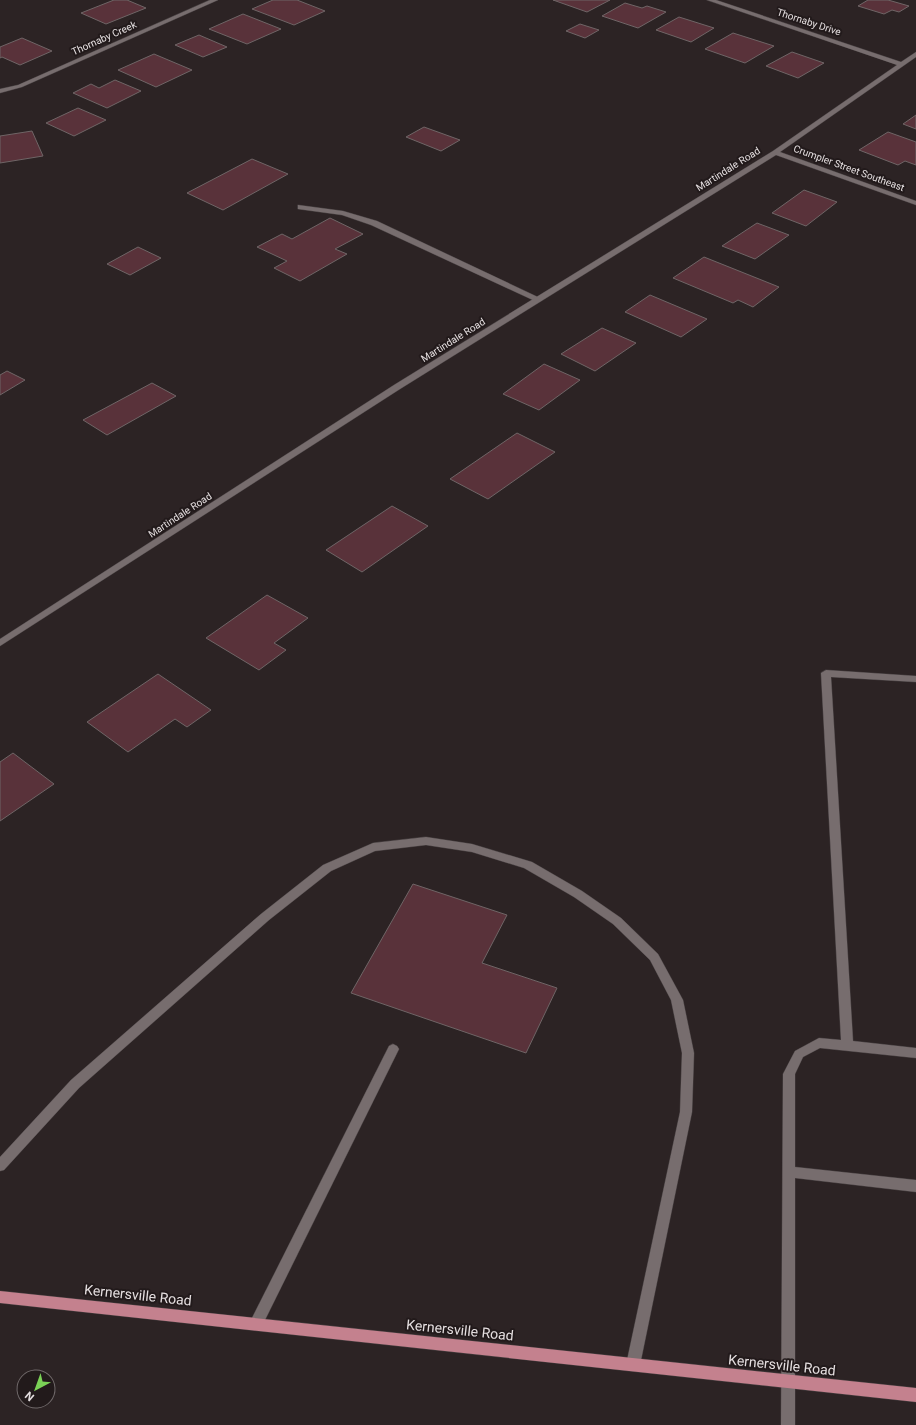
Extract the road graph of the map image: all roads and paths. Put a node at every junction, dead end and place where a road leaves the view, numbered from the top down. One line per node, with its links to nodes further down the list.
1 (214, 0): 5 (street, Thornaby Creek)
2 (710, 0): 4 (street, Thornaby Drive)
3 (916, 54): 4 (street, Martindale Road)
4 (901, 64): 6 (street, Martindale Road)
5 (0, 91)
6 (775, 152): 7 (street, Crumpler Street Southeast); 9 (street, Martindale Road)
7 (916, 203)
8 (300, 207): 9 (street)
9 (538, 299): 10 (street, Martindale Road)
10 (0, 643)
11 (916, 679): 12 (street)
12 (847, 1045): 14 (street); 16 (street)
13 (393, 1049): 19 (street)
14 (916, 1053)
15 (0, 1166): 20 (street)
16 (789, 1172): 17 (street); 21 (street)
17 (916, 1186)
18 (0, 1297): 19 (main road, Kernersville Road)
19 (256, 1324): 20 (main road, Kernersville Road)
20 (633, 1364): 21 (main road, Kernersville Road)
21 (789, 1382): 22 (main road, Kernersville Road); 23 (street)
22 (916, 1395)
23 (788, 1425)

